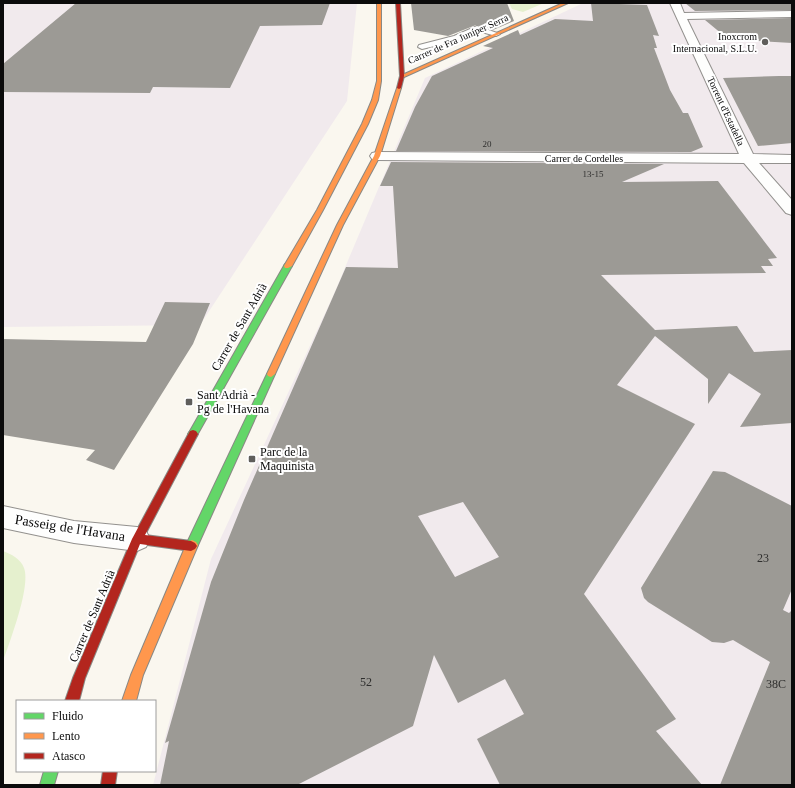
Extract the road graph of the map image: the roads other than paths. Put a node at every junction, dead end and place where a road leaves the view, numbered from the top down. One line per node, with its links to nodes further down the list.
1 (379, 3): 15 (street, Carrer de Sant Adrià)
2 (398, 3): 9 (street)
3 (566, 3): 7 (street, Carrer de Fra Juníper Serra)
4 (675, 3): 6 (street, Torrent d'Estadella)
5 (792, 14): 6 (street)
6 (681, 16): 11 (street, Torrent d'Estadella)
7 (496, 34): 8 (lane); 9 (street, Carrer de Fra Juníper Serra)
8 (422, 47)
9 (402, 76): 10 (street)
10 (377, 156): 11 (street, Carrer de Cordelles); 16 (street)
11 (748, 159): 12 (street, Carrer de Cordelles); 13 (street, Torrent d'Estadella)
12 (792, 159)
13 (792, 210)
14 (3, 517): 15 (street, Passeig de l'Havana)
15 (137, 539): 16 (street); 17 (street, Carrer de Sant Adrià)
16 (191, 546): 18 (street)
17 (72, 700)
18 (129, 700)
19 (51, 772): 21 (street)
20 (110, 772): 22 (street)
21 (47, 785)
22 (108, 785)

